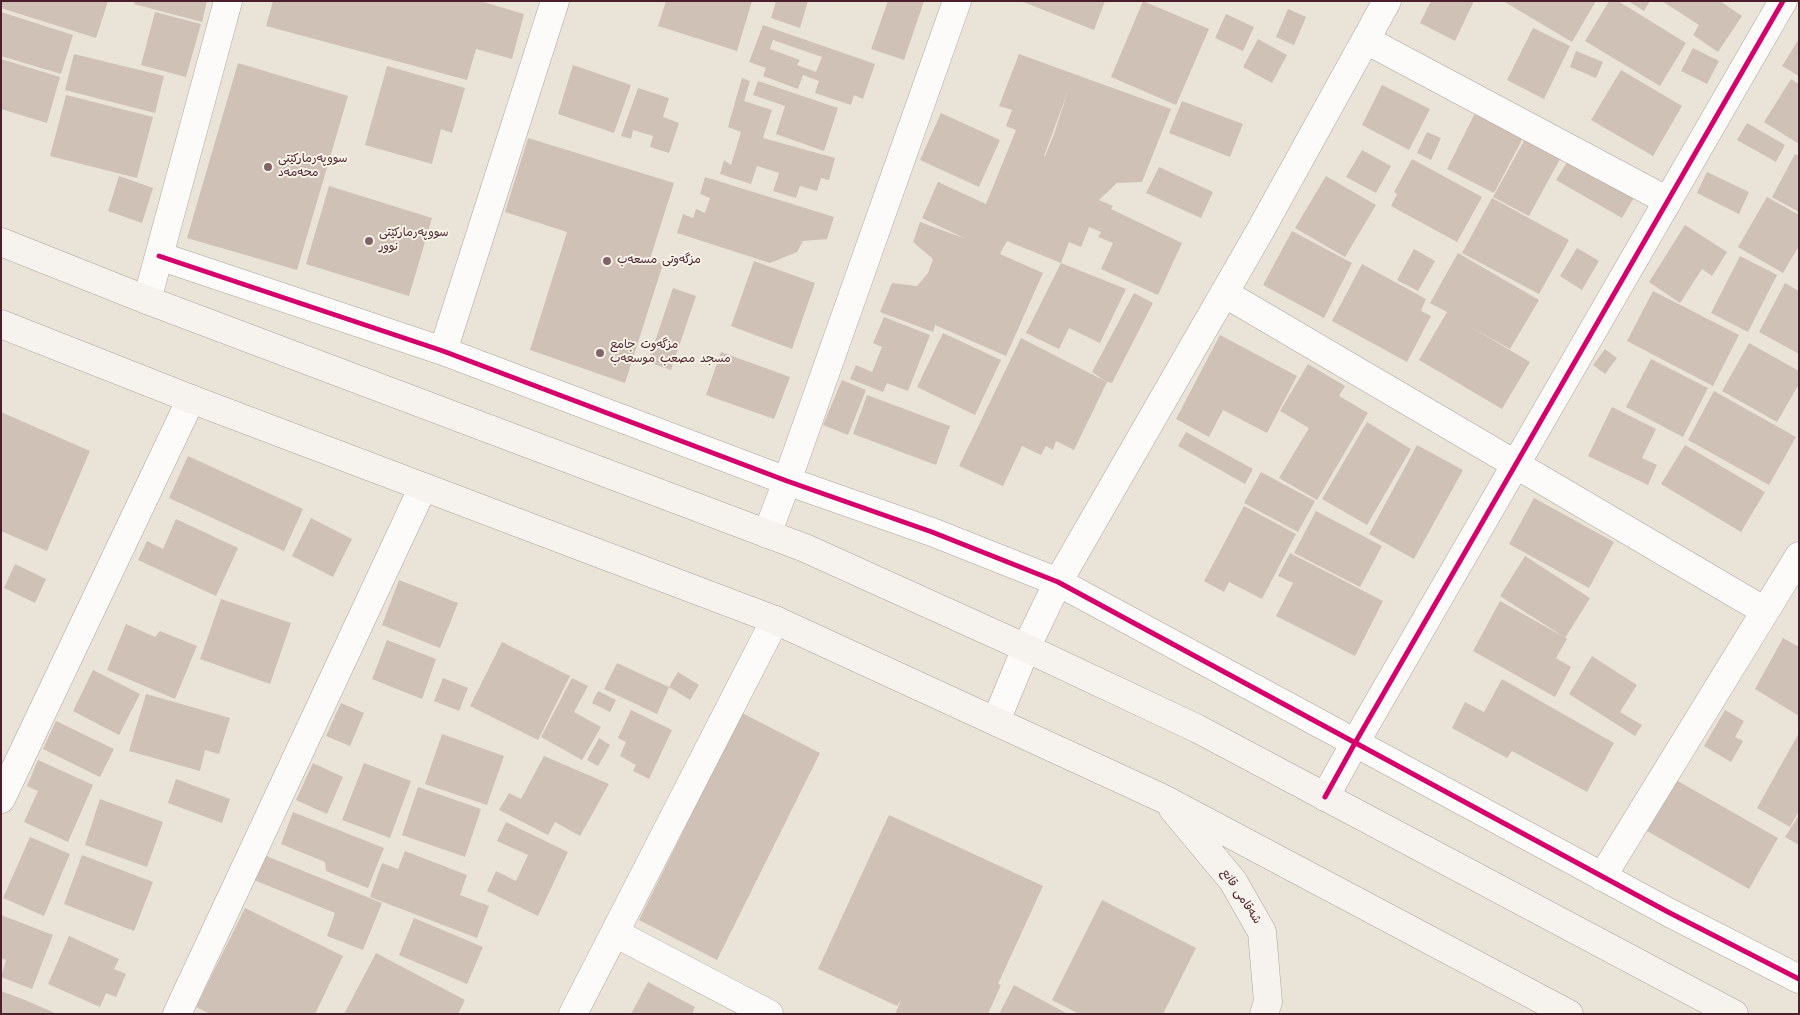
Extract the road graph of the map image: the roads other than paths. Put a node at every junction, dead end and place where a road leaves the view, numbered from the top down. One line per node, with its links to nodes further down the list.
1 (228, 1): 9 (street)
2 (555, 1): 13 (street)
3 (957, 1): 16 (street)
4 (1387, 1): 6 (street)
5 (1783, 1): 7 (street)
6 (1366, 40): 7 (street); 10 (street)
7 (1668, 201): 15 (street)
8 (1, 242): 11 (main road)
9 (159, 256): 11 (street); 13 (street)
10 (1224, 293): 15 (street); 20 (street)
11 (147, 300): 18 (main road)
12 (1, 324): 14 (main road)
13 (443, 351): 16 (street)
14 (191, 399): 17 (main road); 27 (street)
15 (1516, 465): 21 (street); 25 (street)
16 (787, 481): 18 (street); 20 (street)
17 (423, 487): 22 (main road); 32 (street)
18 (767, 534): 23 (main road)
19 (1799, 556): 21 (street)
20 (1058, 582): 23 (street); 25 (street)
21 (1765, 611): 29 (street)
22 (775, 620): 24 (main road); 30 (street)
23 (1026, 648): 24 (street); 26 (main road)
24 (996, 721): 28 (main road)
25 (1355, 743): 26 (street); 29 (street)
26 (1325, 797): 37 (main road)
27 (1, 799)
28 (1164, 799): 35 (main road, شەقامی قانع); 36 (main road)
29 (1602, 877): 31 (street)
30 (615, 933): 33 (street); 34 (street)
31 (1799, 979)
32 (177, 1014)
33 (573, 1014)
34 (769, 1014)
35 (1264, 1014)
36 (1569, 1014)
37 (1734, 1014)

